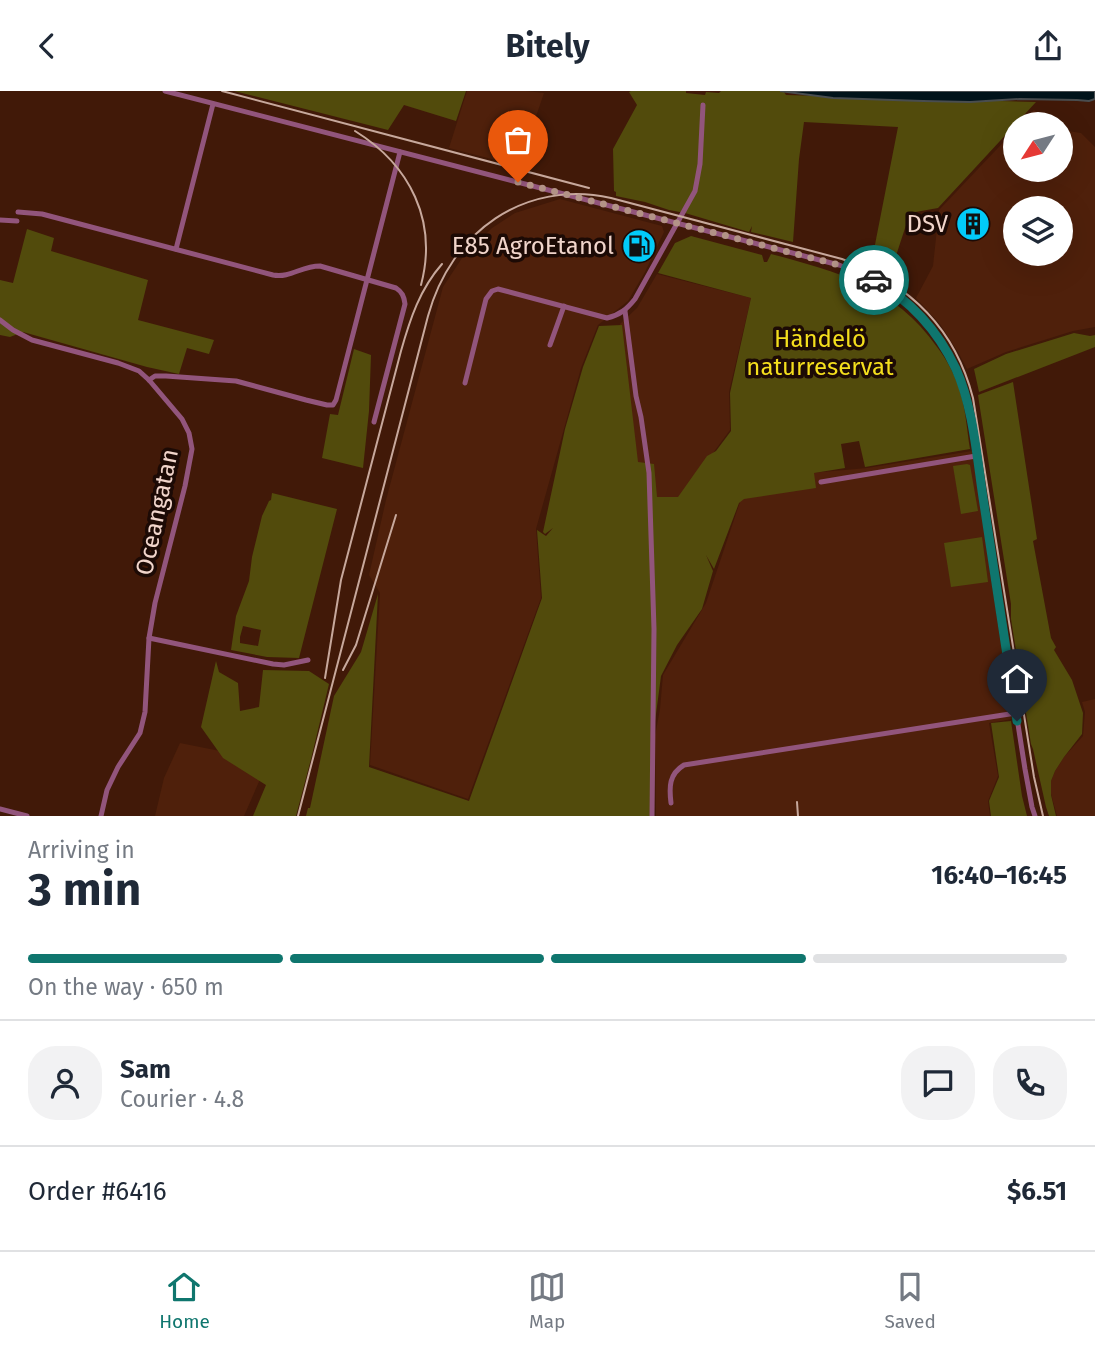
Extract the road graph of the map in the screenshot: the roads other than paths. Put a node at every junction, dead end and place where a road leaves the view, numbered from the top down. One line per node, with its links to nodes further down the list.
1 (165, 91): 2 (street)
2 (213, 104): 4 (street); 9 (street)
3 (703, 105): 8 (street)
4 (400, 152): 8 (street); 10 (street)
5 (18, 212): 9 (street)
6 (0, 220): 7 (street)
7 (17, 221)
8 (679, 223): 12 (street); 18 (street)
9 (176, 249): 10 (street)
10 (368, 280): 15 (street); 17 (street)
11 (564, 306): 12 (street); 14 (street); 16 (street)
12 (625, 311): 27 (street)
13 (0, 320): 15 (street, Oceangatan)
14 (550, 345)
15 (149, 380): 20 (street, Oceangatan)
16 (465, 383)
17 (374, 422)
18 (976, 457): 19 (street); 22 (street)
19 (821, 482)
20 (149, 638): 21 (street); 26 (street, Oceangatan)
21 (308, 660)
22 (1016, 713): 23 (street); 28 (street)
23 (671, 803)
24 (0, 809): 25 (street)
25 (27, 816)
26 (101, 816)
27 (652, 816)
28 (1035, 816)

